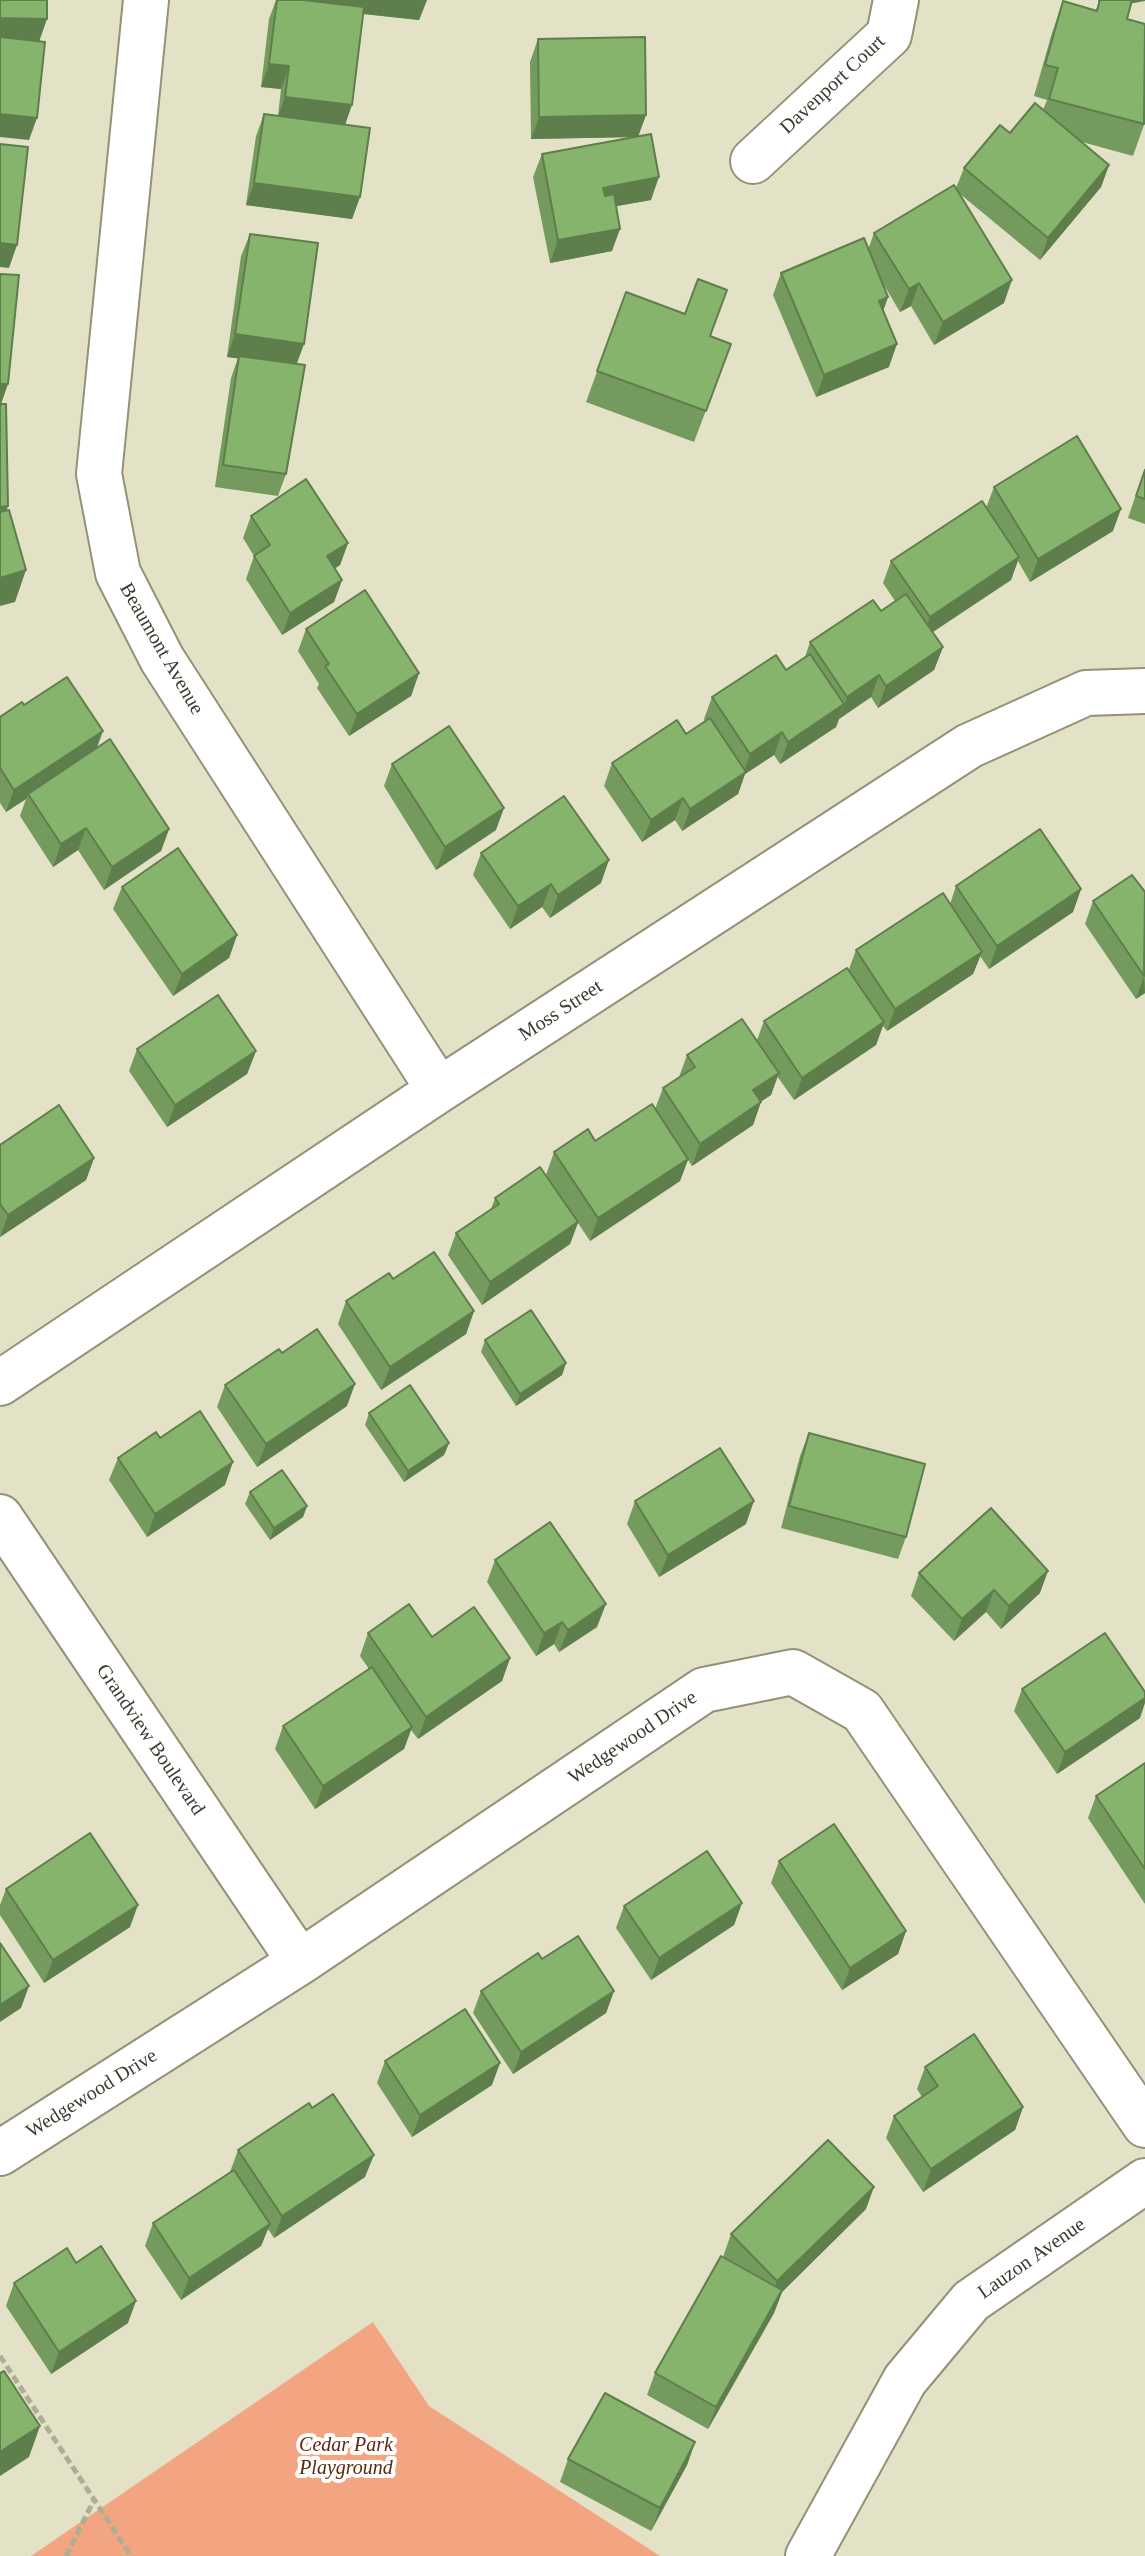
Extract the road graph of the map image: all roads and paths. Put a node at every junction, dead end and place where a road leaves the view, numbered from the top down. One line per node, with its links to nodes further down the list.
1 (146, 0): 5 (street, Beaumont Avenue)
2 (896, 0): 3 (street, Davenport Court)
3 (753, 161)
4 (1145, 691): 5 (street, Moss Street)
5 (439, 1090): 6 (street, Moss Street)
6 (0, 1383)
7 (0, 1517): 8 (street, Grandview Boulevard)
8 (300, 1962): 9 (street, Wedgewood Drive); 10 (street, Wedgewood Drive)
9 (1145, 2125)
10 (0, 2153)
11 (1145, 2181): 16 (street, Lauzon Avenue)
12 (0, 2356): 13 (path)
13 (95, 2498): 14 (path); 15 (path)
14 (66, 2556)
15 (131, 2556)
16 (808, 2556)

